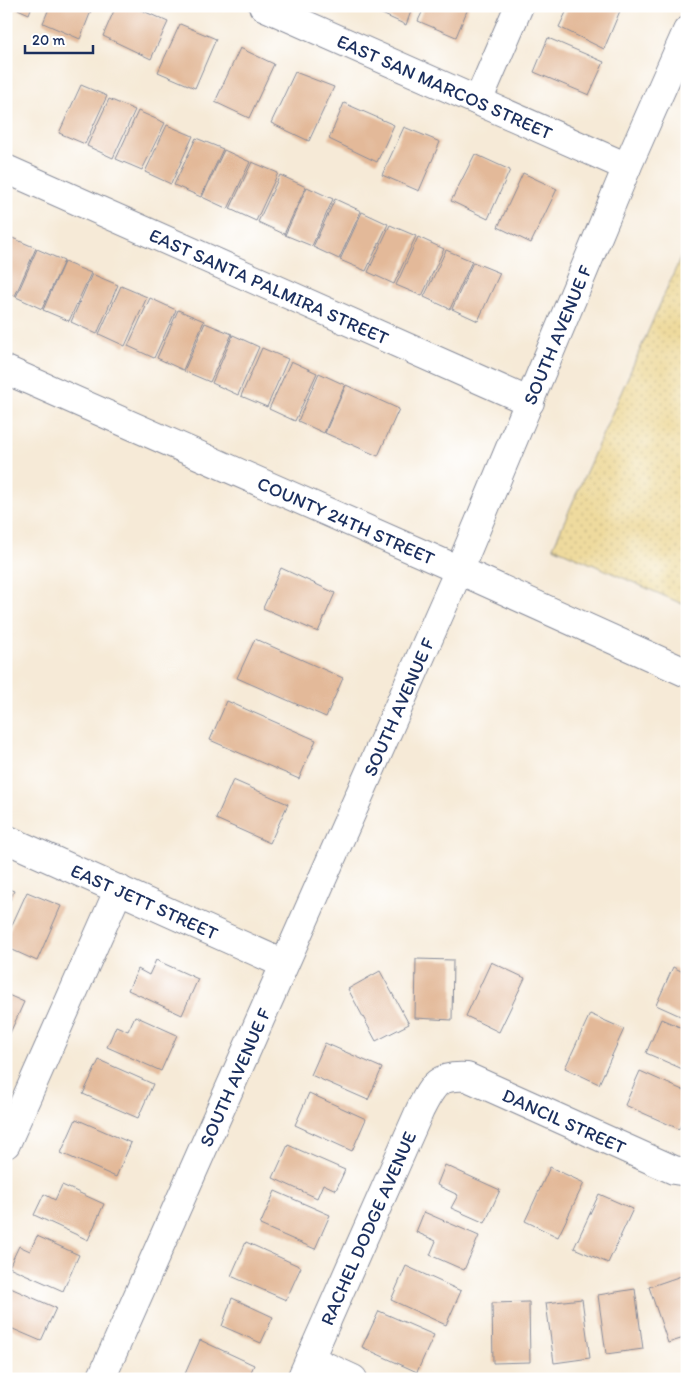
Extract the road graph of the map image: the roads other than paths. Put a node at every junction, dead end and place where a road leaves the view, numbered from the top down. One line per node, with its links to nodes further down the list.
1 (264, 6): 4 (street, EAST SAN MARCOS STREET)
2 (519, 6): 4 (street)
3 (687, 31): 5 (street, SOUTH AVENUE F)
4 (478, 101): 5 (street, EAST SAN MARCOS STREET)
5 (627, 168): 8 (street, SOUTH AVENUE F)
6 (6, 169): 8 (street, EAST SANTA PALMIRA STREET)
7 (6, 370): 9 (street, COUNTY 24TH STREET)
8 (530, 402): 9 (street, SOUTH AVENUE F)
9 (459, 570): 10 (street, COUNTY 24TH STREET); 13 (street, SOUTH AVENUE F)
10 (687, 673)
11 (6, 839): 12 (street, EAST JETT STREET)
12 (120, 889): 13 (street, EAST JETT STREET); 15 (street)
13 (284, 964): 19 (street, SOUTH AVENUE F)
14 (440, 1080): 17 (street, DANCIL STREET); 18 (street, RACHEL DODGE AVENUE)
15 (13, 1111): 16 (street)
16 (6, 1144)
17 (687, 1172)
18 (306, 1369): 20 (street)
19 (101, 1379)
20 (353, 1379)

